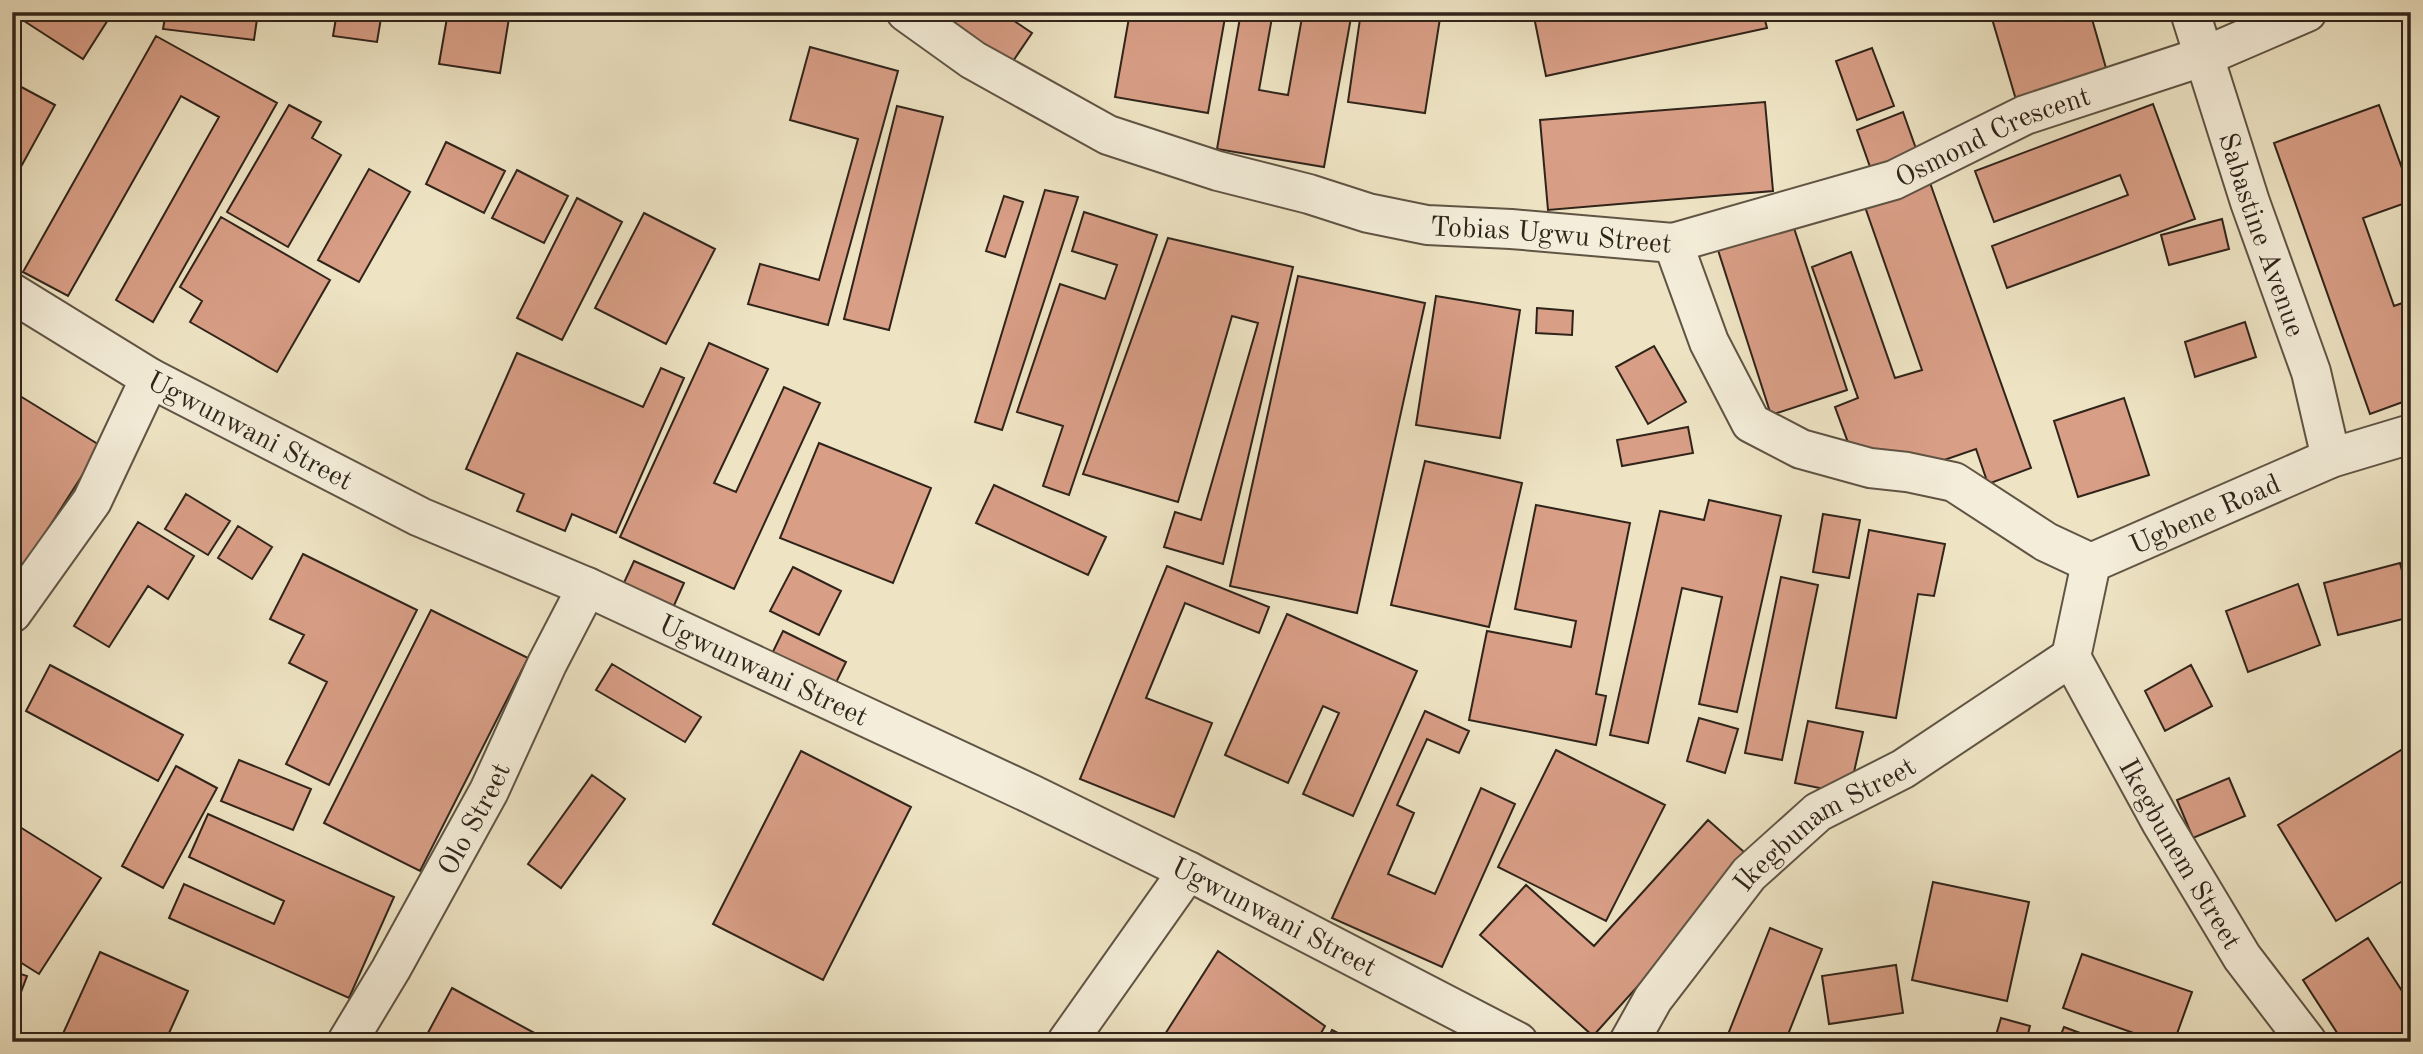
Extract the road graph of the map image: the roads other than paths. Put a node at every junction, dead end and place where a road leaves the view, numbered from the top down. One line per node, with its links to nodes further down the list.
1 (906, 12): 5 (street, Tobias Ugwu Street)
2 (2190, 12): 4 (street, Sabastine Avenue)
3 (2307, 12): 4 (street, Osmond Crescent)
4 (2206, 56): 5 (street, Osmond Crescent); 9 (street, Sabastine Avenue)
5 (1672, 243): 10 (street, Tobias Ugwu Street)
6 (12, 293): 7 (street, Ugwunwani Street)
7 (150, 378): 11 (street, Ugwunwani Street); 12 (street)
8 (2411, 434): 9 (street, Ugbene Road)
9 (2331, 458): 10 (street, Ugbene Road)
10 (2091, 564): 13 (street)
11 (587, 587): 14 (street, Ugwunwani Street); 15 (street, Olo Street)
12 (12, 613)
13 (2071, 657): 18 (street, Ikegbunam Street); 19 (street, Ikegbunem Street)
14 (1188, 871): 16 (street); 17 (street, Ugwunwani Street)
15 (346, 1042)
16 (1067, 1042)
17 (1518, 1042)
18 (1629, 1042)
19 (2307, 1042)

